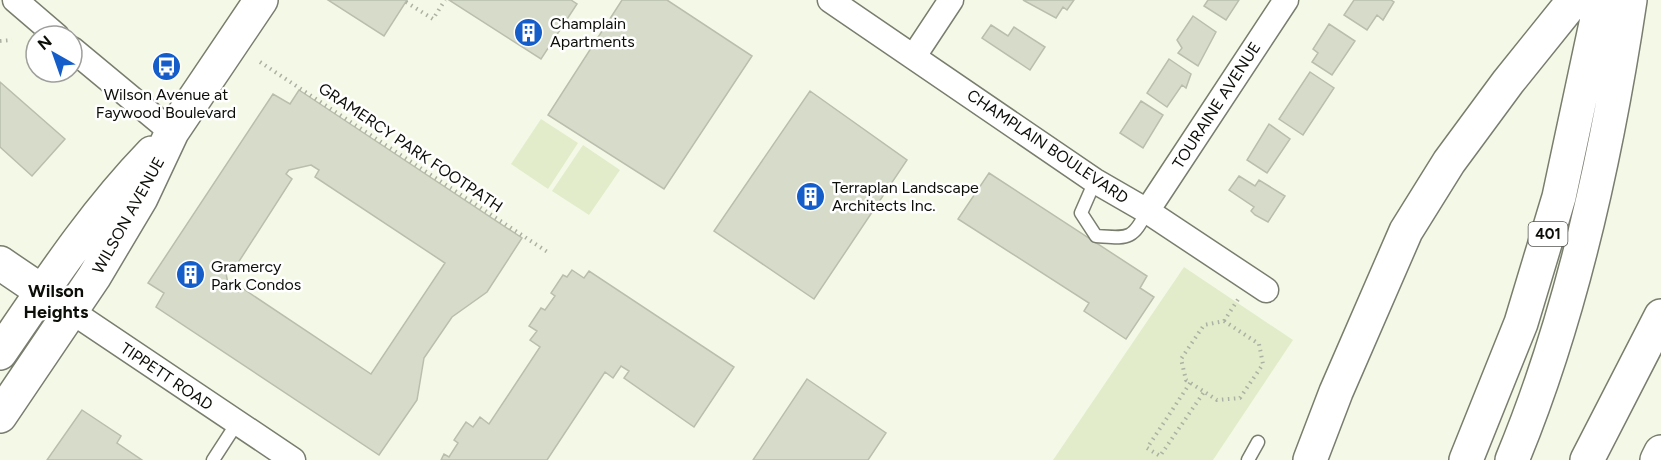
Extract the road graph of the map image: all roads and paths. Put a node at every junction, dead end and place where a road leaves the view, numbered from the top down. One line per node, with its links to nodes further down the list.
1 (15, 0): 11 (street)
2 (261, 0): 17 (main road, WILSON AVENUE)
3 (445, 0): 10 (path)
4 (830, 0): 14 (street, CHAMPLAIN BOULEVARD)
5 (951, 0): 14 (street)
6 (1286, 0): 19 (street, TOURAINE AVENUE)
7 (1574, 0): 36 (main road)
8 (1601, 0): 37 (main road, 401)
9 (1630, 0): 38 (main road)
10 (406, 2)
11 (43, 24)
12 (12, 40): 13 (path)
13 (0, 41)
14 (914, 56): 18 (street, CHAMPLAIN BOULEVARD)
15 (84, 59): 17 (street)
16 (260, 62): 20 (path, GRAMERCY PARK FOOTPATH)
17 (172, 132): 22 (main road, WILSON AVENUE); 24 (main road, WILSON AVENUE)
18 (1095, 181): 19 (street, CHAMPLAIN BOULEVARD); 19 (lane)
19 (1147, 211): 23 (street, CHAMPLAIN BOULEVARD)
20 (549, 253)
21 (0, 263): 22 (main road, TIPPETT ROAD)
22 (40, 290): 24 (main road, TIPPETT ROAD); 26 (main road, WILSON AVENUE)
23 (1266, 290)
24 (71, 311): 29 (main road, WILSON AVENUE); 30 (street, TIPPETT ROAD)
25 (1661, 316): 39 (main road)
26 (0, 353)
27 (1190, 384): 28 (path); 28 (path); 28 (path)
28 (1204, 392)
29 (0, 416)
30 (237, 423): 33 (lane); 34 (street, TIPPETT ROAD)
31 (1258, 442): 35 (lane)
32 (1661, 452): 40 (main road)
33 (213, 460)
34 (293, 460)
35 (1248, 460)
36 (1310, 460)
37 (1466, 460)
38 (1512, 460)
39 (1587, 460)
40 (1657, 460)

